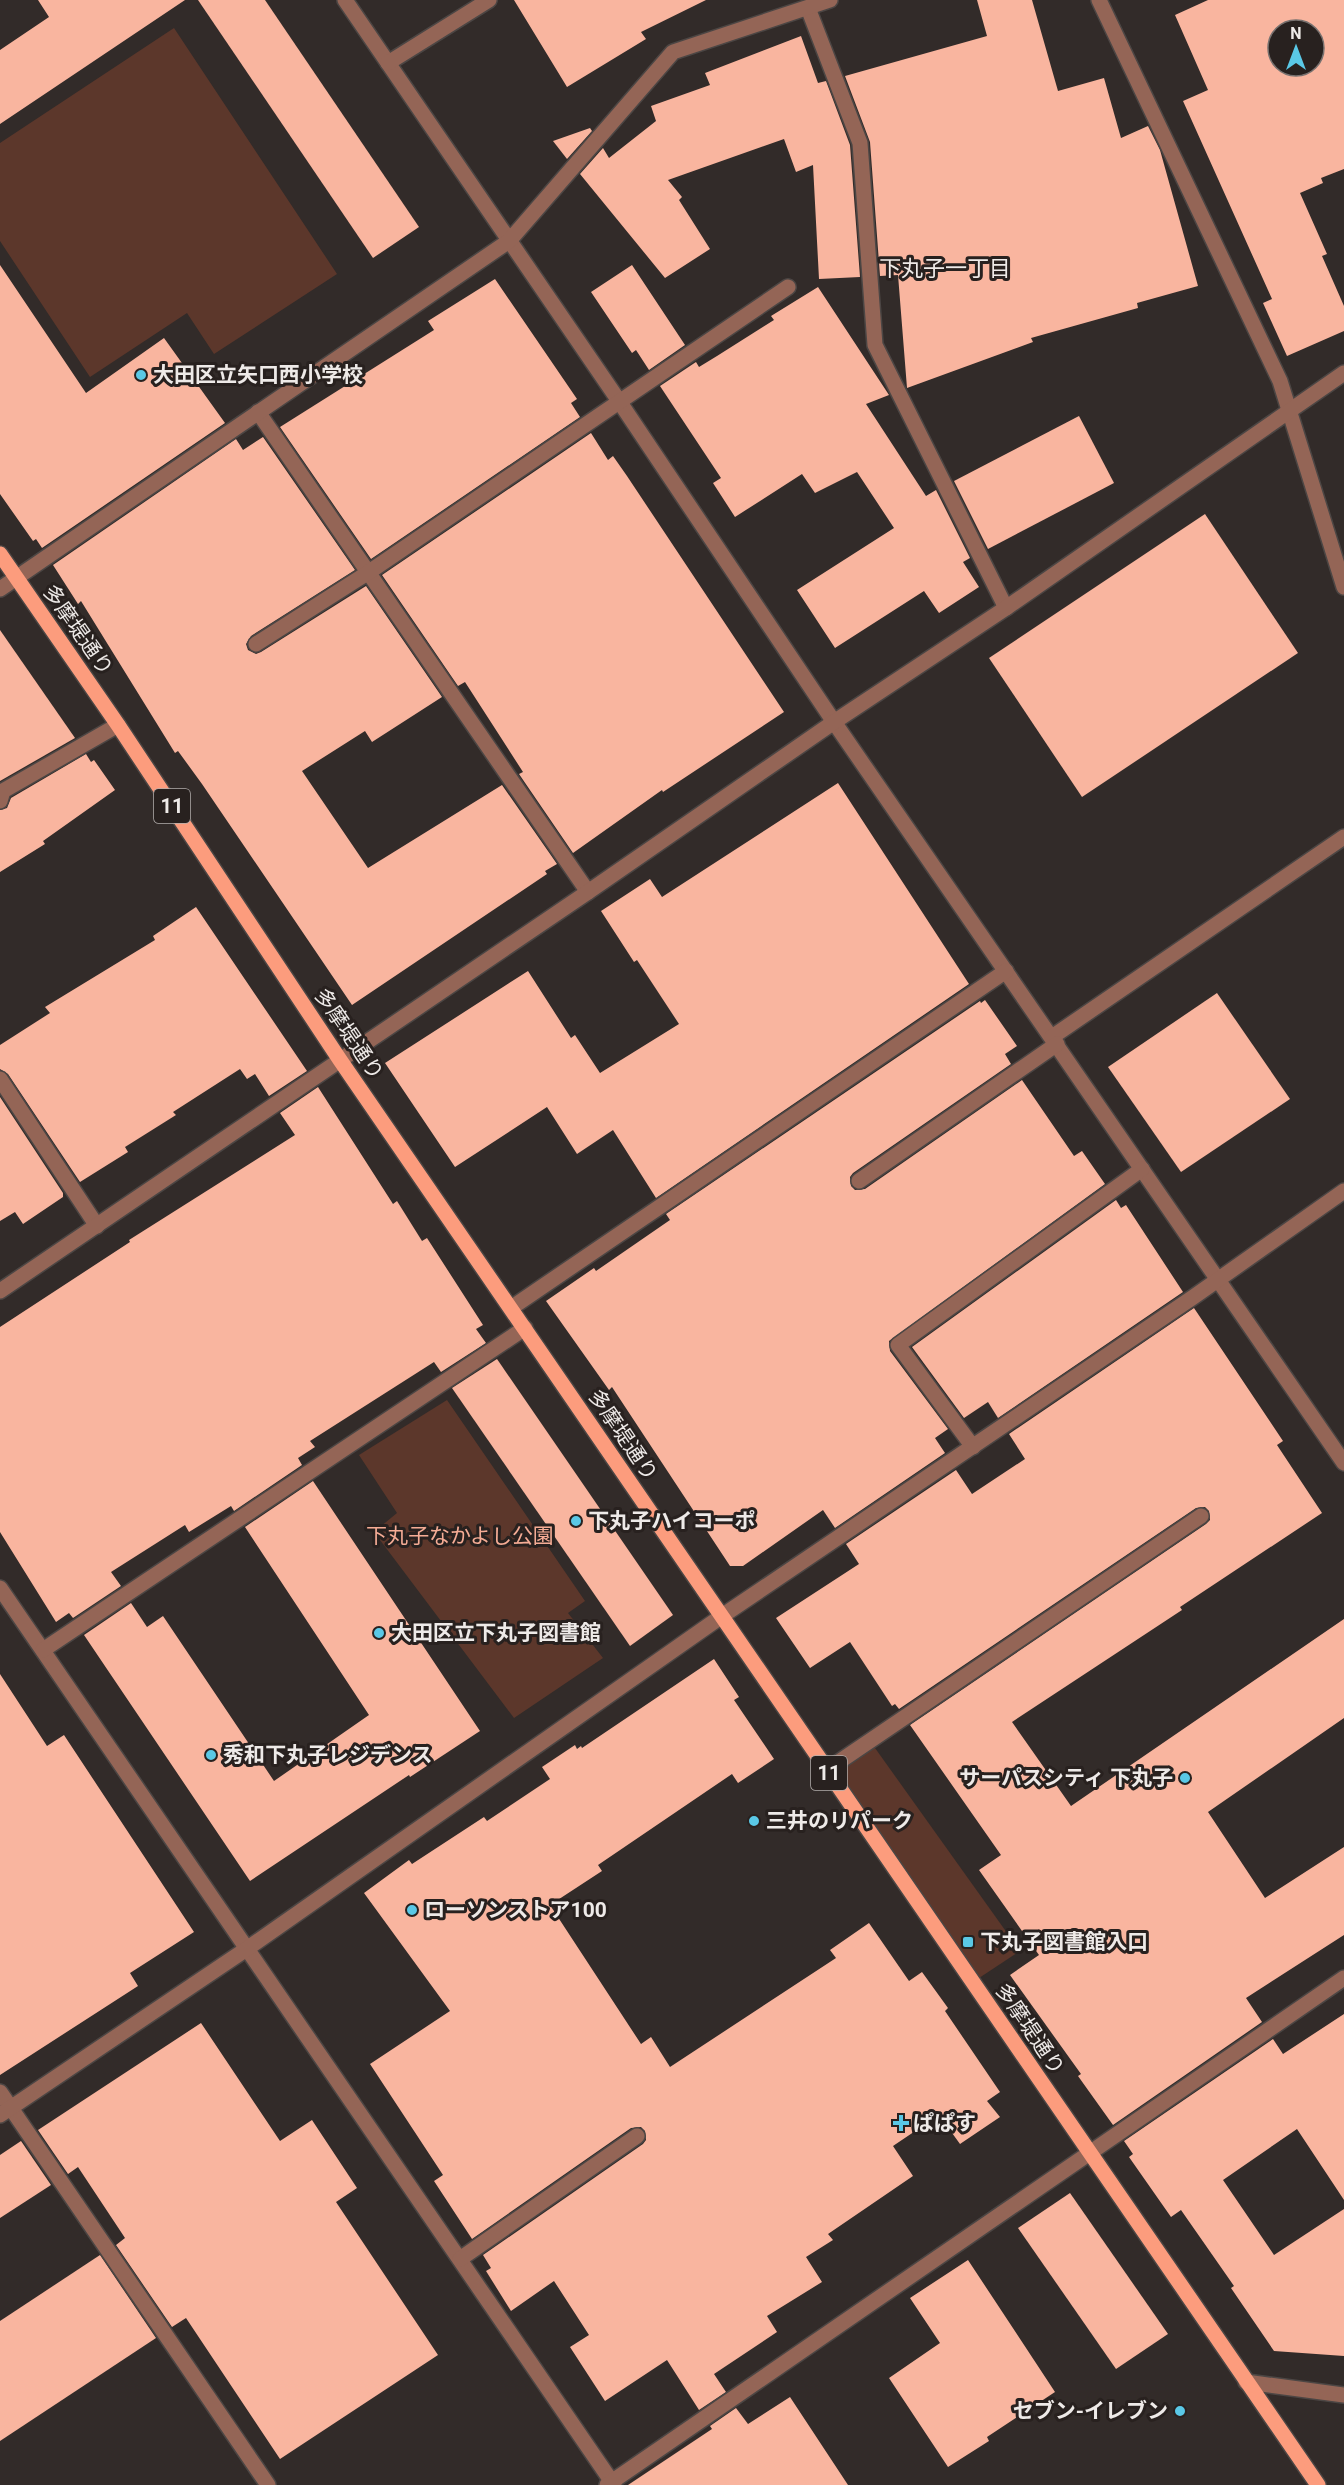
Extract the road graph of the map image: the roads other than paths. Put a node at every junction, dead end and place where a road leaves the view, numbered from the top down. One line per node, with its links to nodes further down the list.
1 (345, 0): 6 (street)
2 (489, 0): 6 (street)
3 (830, 0): 5 (street)
4 (1099, 0): 11 (street)
5 (808, 8): 7 (street); 18 (street)
6 (388, 63): 7 (street)
7 (509, 241): 10 (street); 12 (street)
8 (788, 287): 10 (street)
9 (1344, 373): 11 (street)
10 (619, 401): 14 (street); 20 (street)
11 (1290, 410): 16 (street); 18 (street)
12 (258, 412): 14 (street); 15 (street)
13 (0, 554): 15 (main road, 多摩堤通り / 11)
14 (369, 572): 19 (street); 24 (street)
15 (16, 578): 17 (street); 21 (main road, 多摩堤通り / 11)
16 (1344, 586)
17 (0, 589)
18 (1006, 608): 20 (street)
19 (256, 644)
20 (834, 722): 24 (street); 25 (street)
21 (117, 725): 22 (street); 27 (main road, 多摩堤通り / 11)
22 (0, 801)
23 (1344, 837): 26 (street)
24 (588, 892): 27 (street)
25 (1006, 971): 26 (street); 35 (street)
26 (1054, 1040): 29 (street); 30 (street)
27 (340, 1060): 32 (street); 35 (main road, 多摩堤通り / 11)
28 (0, 1079): 32 (street)
29 (1142, 1169): 33 (street); 37 (street)
30 (859, 1181)
31 (1344, 1191): 33 (street)
32 (96, 1226): 34 (street)
33 (1218, 1280): 37 (street); 38 (street)
34 (0, 1291)
35 (511, 1308): 36 (main road, 多摩堤通り / 11)
36 (525, 1328): 41 (main road, 多摩堤通り / 11); 42 (street)
37 (973, 1447): 41 (street)
38 (1344, 1463)
39 (1201, 1516): 43 (street)
40 (0, 1588): 42 (street)
41 (722, 1616): 43 (main road, 多摩堤通り / 11); 44 (street)
42 (43, 1650): 44 (street)
43 (827, 1770): 49 (main road, 多摩堤通り / 11)
44 (248, 1948): 47 (street); 50 (street)
45 (1344, 1978): 49 (street)
46 (0, 2092): 47 (street)
47 (5, 2111): 54 (street)
48 (637, 2136): 50 (street)
49 (1090, 2153): 51 (main road, 多摩堤通り / 11); 53 (street)
50 (460, 2259): 53 (street)
51 (1246, 2382): 52 (street); 55 (main road, 多摩堤通り / 11)
52 (1344, 2395)
53 (611, 2484)
54 (268, 2485)
55 (1318, 2485)

